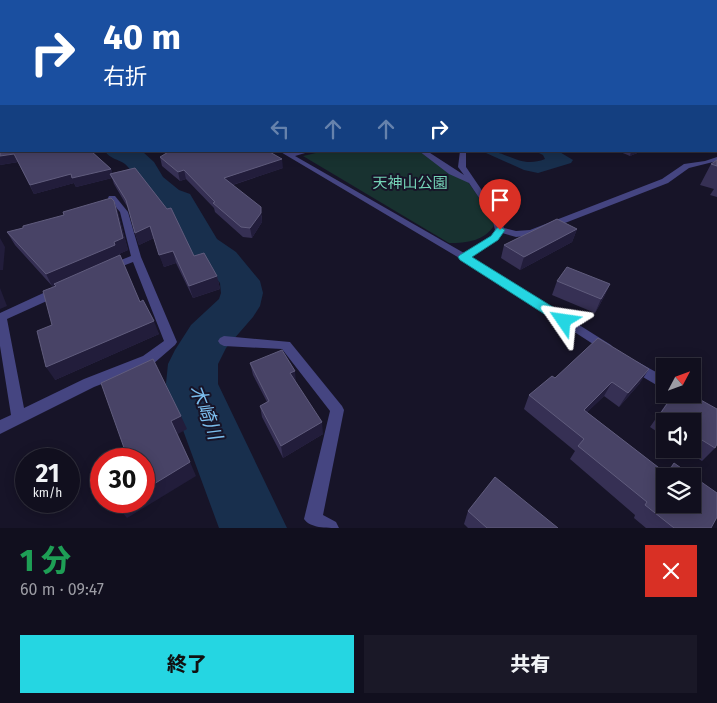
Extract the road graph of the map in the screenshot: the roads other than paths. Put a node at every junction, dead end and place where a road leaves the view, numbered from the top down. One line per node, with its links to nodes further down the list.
1 (423, 152): 5 (street)
2 (463, 152): 5 (street)
3 (286, 153): 9 (street)
4 (717, 159): 7 (street)
5 (472, 182): 7 (street)
6 (112, 198): 8 (street)
7 (500, 230): 9 (street)
8 (136, 257): 10 (street); 14 (street)
9 (464, 257): 13 (street)
10 (98, 273)
11 (71, 285): 14 (street)
12 (224, 341): 16 (street)
13 (656, 378)
14 (19, 418): 15 (street)
15 (0, 427)
16 (330, 528)

